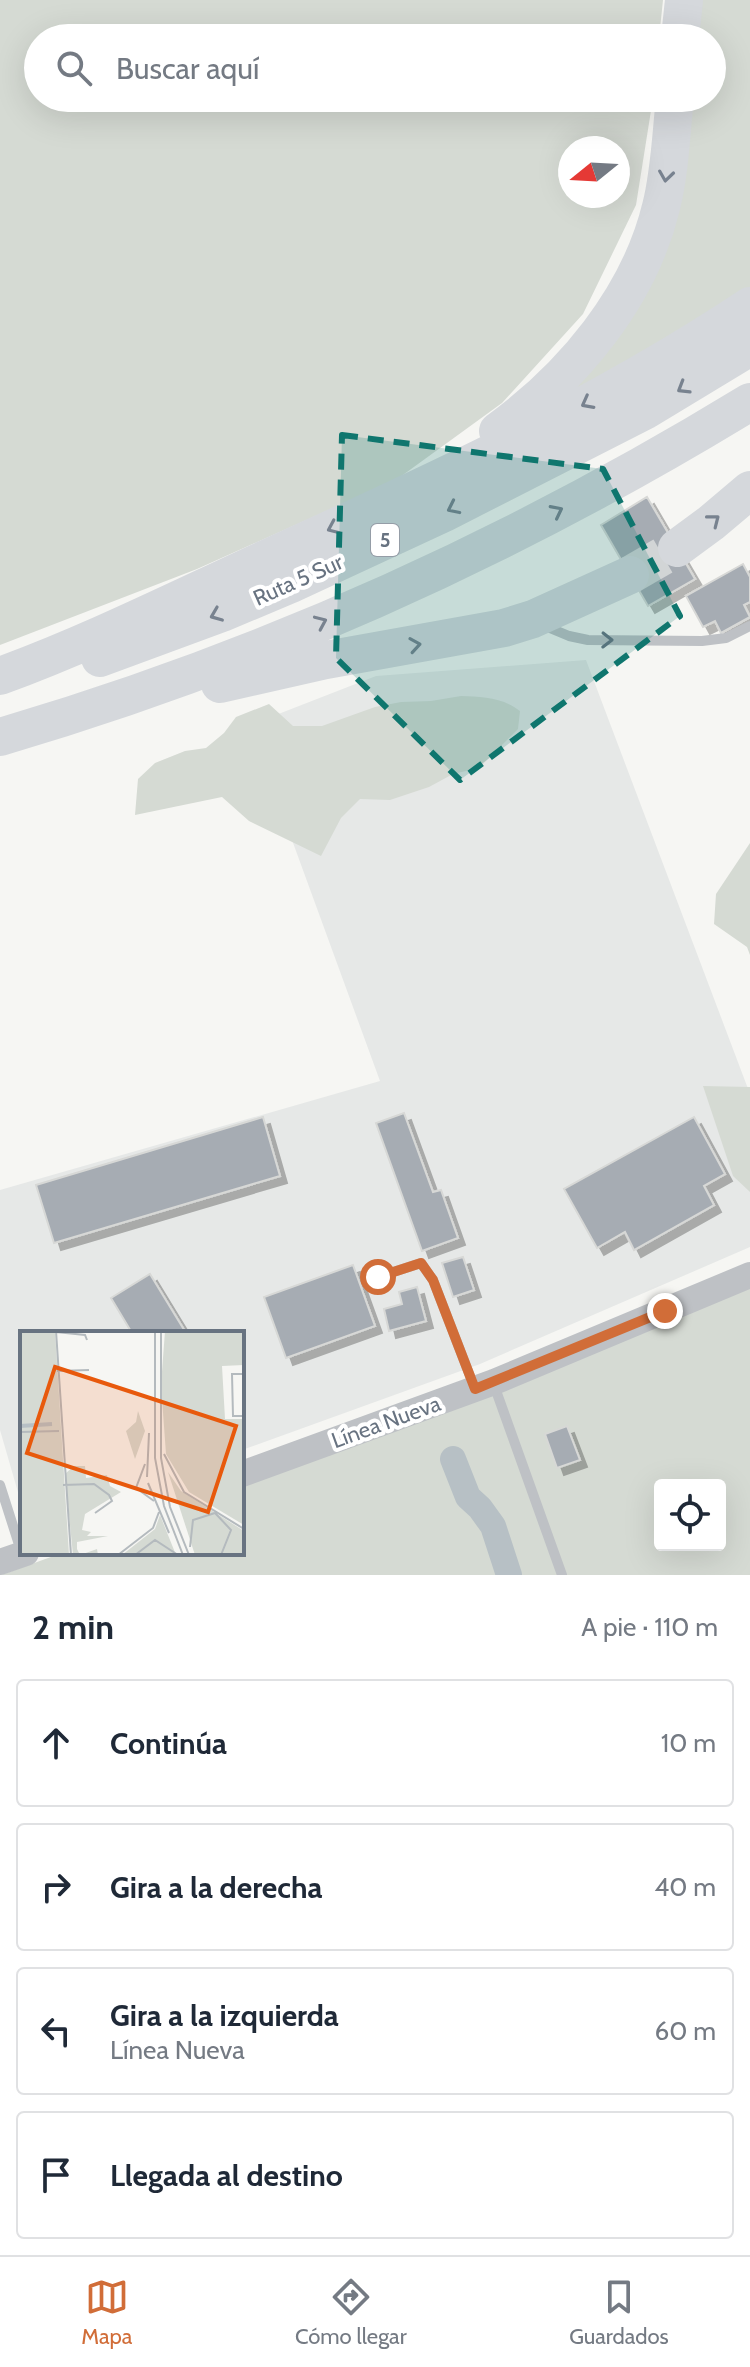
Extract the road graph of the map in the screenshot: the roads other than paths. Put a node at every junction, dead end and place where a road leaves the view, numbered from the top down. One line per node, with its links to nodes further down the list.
1 (684, 0): 2 (highway)
2 (681, 24)
3 (674, 112): 8 (highway, one-way to 8)
4 (750, 306): 8 (highway, one-way to 8)
5 (750, 347): 14 (highway, Ruta 5 Sur / 5, one-way to 14)
6 (750, 402): 15 (highway, 5, one-way to 6)
7 (750, 490): 9 (highway, one-way to 7)
8 (404, 496): 13 (highway, one-way to 13)
9 (677, 548)
10 (630, 575): 11 (highway)
11 (533, 619): 12 (lane, one-way to 12); 15 (highway, one-way to 11)
12 (750, 626)
13 (0, 676)
14 (0, 689)
15 (38, 726): 16 (highway, 5)
16 (0, 737)
17 (750, 1275): 19 (street, Línea Nueva)
18 (378, 1277): 19 (lane)
19 (484, 1386): 20 (street, Línea Nueva); 23 (lane)
20 (244, 1473)
21 (0, 1485): 22 (lane)
22 (16, 1556)
23 (562, 1575)

